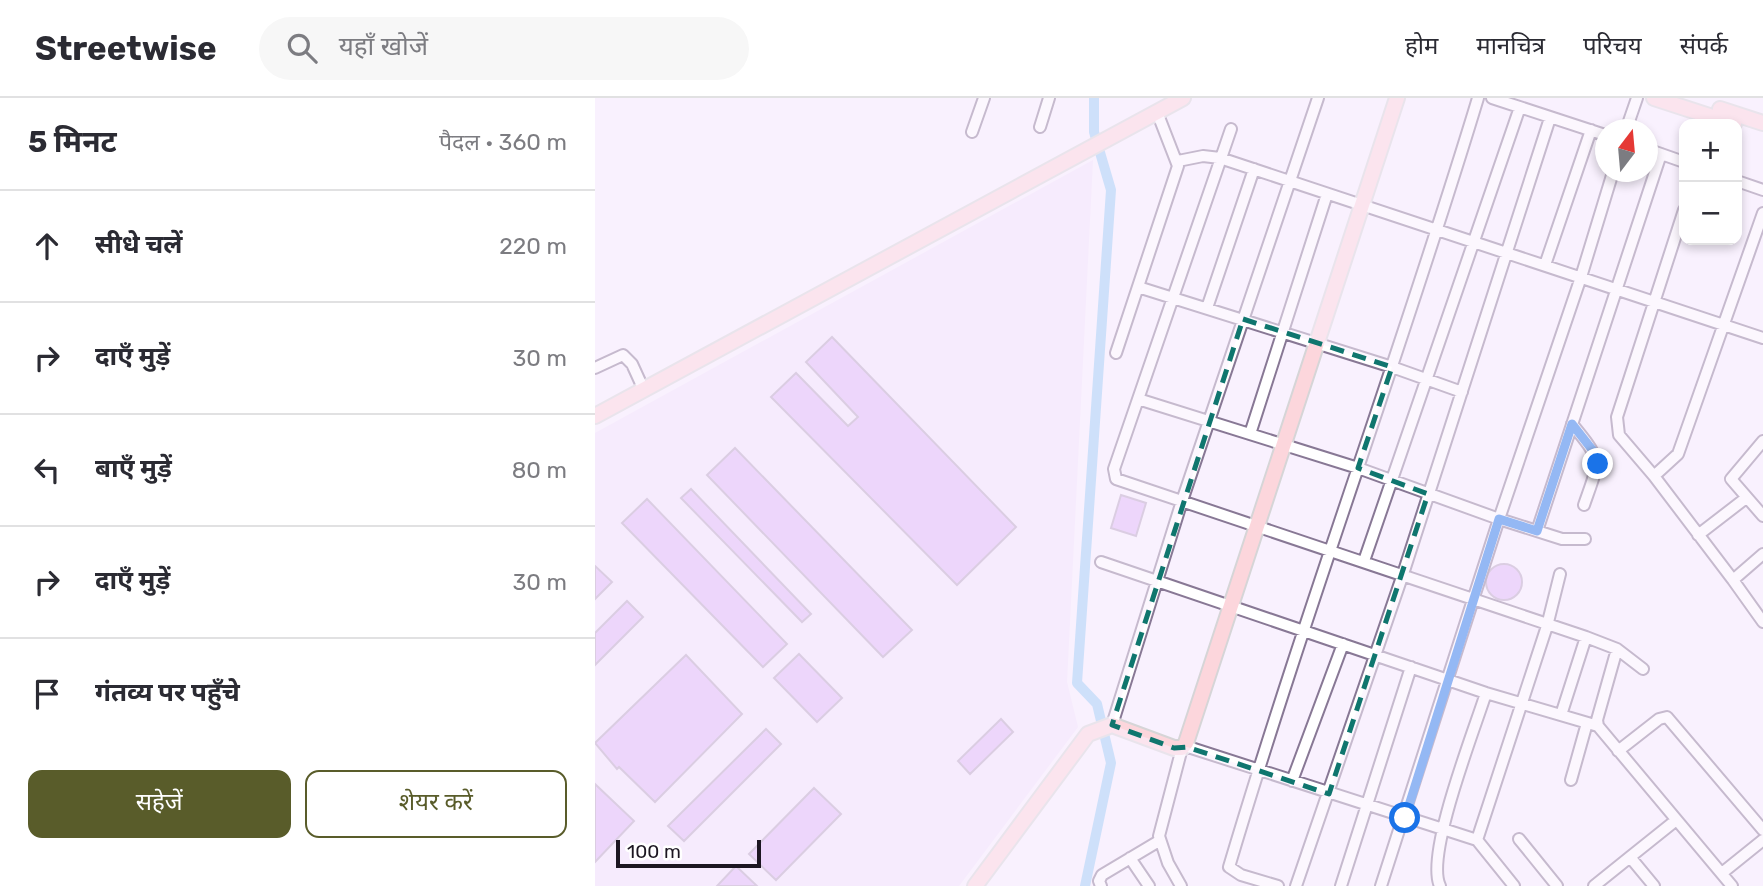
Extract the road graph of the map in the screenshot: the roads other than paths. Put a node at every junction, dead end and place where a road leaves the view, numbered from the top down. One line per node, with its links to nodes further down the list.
1 (985, 98): 22 (street)
2 (1049, 98): 17 (street)
3 (1183, 98): 12 (main road)
4 (1318, 98): 30 (street)
5 (1397, 98): 35 (main road)
6 (1479, 98): 38 (street)
7 (1492, 98): 11 (street)
8 (1637, 98): 14 (street)
9 (1654, 98): 15 (main road)
10 (1685, 98): 16 (main road)
11 (1520, 107): 13 (street); 39 (street)
12 (1157, 112): 28 (street); 57 (main road)
13 (1550, 118): 20 (street); 40 (street)
14 (1630, 119)
15 (1718, 119)
16 (1763, 123)
17 (1040, 127)
18 (1742, 127): 23 (main road)
19 (1231, 130): 26 (street)
20 (1591, 130): 21 (street); 41 (street)
21 (1595, 131)
22 (972, 132)
23 (1763, 134)
24 (1658, 153): 25 (street)
25 (1661, 154): 27 (street); 44 (street)
26 (1220, 158): 28 (street); 29 (street); 45 (street)
27 (1679, 160)
28 (1178, 161): 43 (street)
29 (1254, 169): 30 (street); 47 (street)
30 (1290, 181): 34 (street); 48 (street)
31 (1610, 182): 42 (street)
32 (1740, 182): 33 (street)
33 (1763, 190)
34 (1327, 194): 35 (street); 50 (street)
35 (1362, 205): 38 (street); 52 (main road)
36 (1763, 213): 49 (street)
37 (1679, 225): 46 (street)
38 (1438, 230): 39 (street); 54 (street)
39 (1472, 240): 40 (street); 56 (street)
40 (1509, 253): 41 (street); 58 (street)
41 (1545, 265): 42 (street)
42 (1581, 277): 44 (street); 74 (street)
43 (1138, 287): 45 (street); 53 (street)
44 (1618, 289): 46 (street); 62 (street)
45 (1175, 298): 47 (street); 59 (street)
46 (1655, 302): 49 (street); 67 (street)
47 (1207, 308): 48 (street)
48 (1243, 319): 50 (street); 61 (street)
49 (1723, 326): 51 (street); 67 (street)
50 (1283, 331): 52 (street); 63 (street)
51 (1763, 338)
52 (1317, 343): 54 (street); 65 (main road)
53 (1116, 353)
54 (1392, 367): 56 (street); 66 (street)
55 (595, 368): 57 (street)
56 (1426, 379): 58 (street); 68 (street)
57 (643, 388): 60 (main road)
58 (1462, 392): 69 (street)
59 (1138, 399): 61 (street); 71 (street)
60 (595, 416)
61 (1209, 420): 63 (street); 71 (street)
62 (1572, 424): 72 (street); 76 (street)
63 (1250, 434): 65 (street)
64 (1763, 440): 70 (street)
65 (1284, 445): 66 (street); 75 (main road)
66 (1358, 468): 68 (street); 79 (street)
67 (1654, 476): 77 (street)
68 (1392, 480): 69 (street); 81 (street)
69 (1428, 494): 74 (street); 83 (street)
70 (1746, 498): 73 (street); 77 (street)
71 (1182, 501): 75 (street); 86 (street)
72 (1584, 505)
73 (1763, 516)
74 (1499, 519): 76 (street); 87 (street)
75 (1257, 526): 79 (street); 88 (main road)
76 (1537, 531): 78 (street)
77 (1698, 535): 85 (street)
78 (1585, 539)
79 (1332, 550): 81 (street); 91 (street)
80 (1763, 554): 85 (street)
81 (1364, 561): 83 (street)
82 (1101, 562): 86 (street)
83 (1403, 574): 87 (street); 95 (street)
84 (1560, 574): 90 (street)
85 (1733, 580): 89 (street)
86 (1157, 581): 88 (street); 102 (street)
87 (1474, 599): 90 (street); 98 (street)
88 (1231, 605): 91 (street); 104 (main road)
89 (1763, 622)
90 (1547, 626): 92 (street); 100 (street)
91 (1304, 631): 93 (street); 106 (street)
92 (1586, 637): 94 (street); 101 (street)
93 (1343, 644): 95 (street); 108 (street)
94 (1618, 649): 97 (street); 103 (street)
95 (1374, 654): 96 (street); 109 (street)
96 (1411, 667): 98 (street); 110 (street)
97 (1643, 669)
98 (1449, 680): 99 (street); 111 (street)
99 (1486, 693): 100 (street); 113 (street)
100 (1522, 704): 101 (street); 116 (street)
101 (1561, 715): 103 (street)
102 (1112, 725): 104 (main road); 122 (main road)
103 (1593, 725): 105 (street); 107 (street)
104 (1183, 747): 106 (street); 118 (street)
105 (1618, 751): 112 (street); 114 (street)
106 (1258, 768): 108 (street); 126 (street)
107 (1571, 779)
108 (1292, 781): 109 (street)
109 (1329, 794): 110 (street); 127 (street)
110 (1366, 806): 111 (street); 128 (street)
111 (1405, 818): 113 (street); 129 (street)
112 (1675, 821): 119 (street); 121 (street)
113 (1443, 827): 116 (street); 130 (street)
114 (1763, 830)
115 (1519, 839): 132 (street)
116 (1477, 840): 131 (street)
117 (1763, 840): 121 (street)
118 (1159, 841): 120 (street); 125 (street)
119 (1630, 857): 133 (street); 134 (street)
120 (1130, 858): 123 (street); 124 (street)
121 (1722, 873): 135 (street)
122 (975, 886)
123 (1101, 886)
124 (1149, 886)
125 (1181, 886)
126 (1278, 886)
127 (1296, 886)
128 (1341, 886)
129 (1381, 886)
130 (1440, 886)
131 (1514, 886)
132 (1557, 886)
133 (1594, 886)
134 (1654, 886)
135 (1732, 886)

